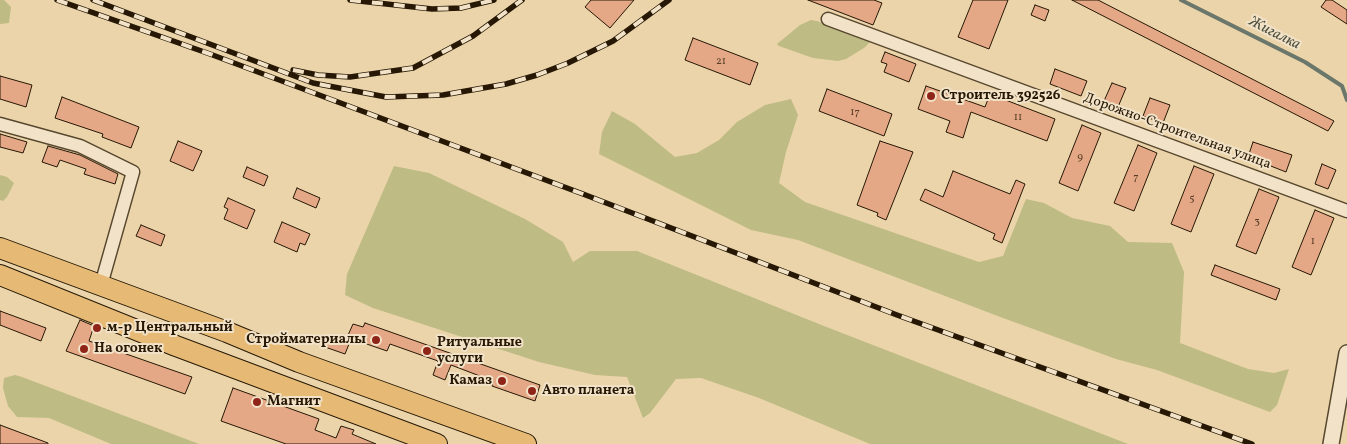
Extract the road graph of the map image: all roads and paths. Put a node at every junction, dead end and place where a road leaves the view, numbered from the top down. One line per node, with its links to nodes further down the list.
1 (828, 19): 3 (street, Дорожно-Строительная улица)
2 (0, 124): 6 (street)
3 (1347, 211)
4 (0, 248): 6 (main road)
5 (2, 276): 8 (main road)
6 (102, 285): 9 (main road)
7 (1347, 353): 10 (street)
8 (437, 444)
9 (526, 444)
10 (1331, 444)

